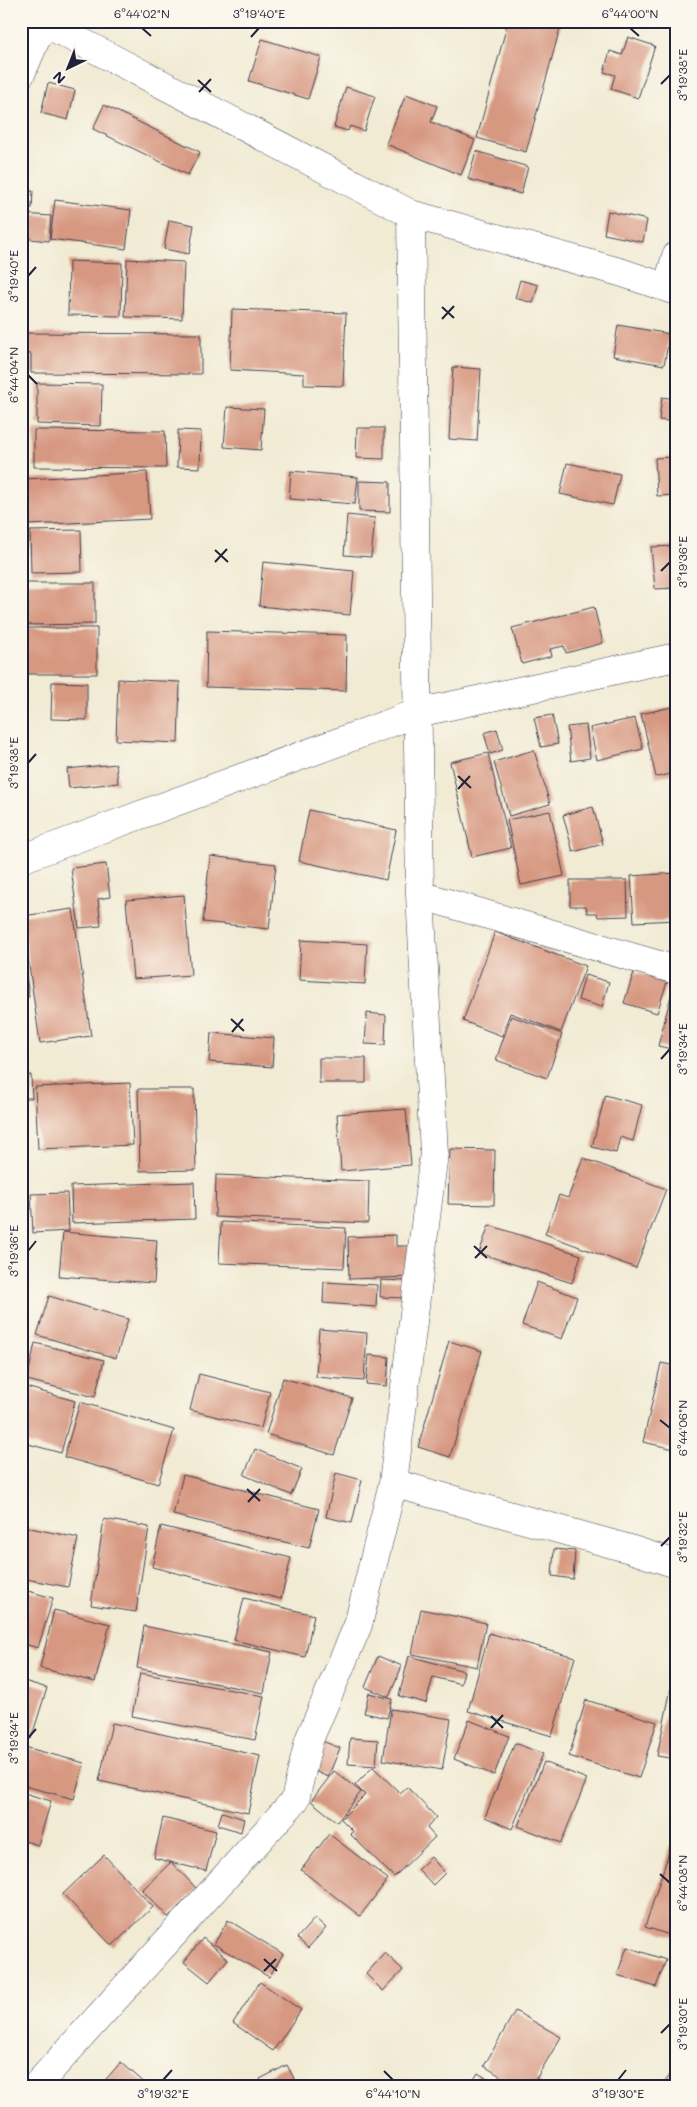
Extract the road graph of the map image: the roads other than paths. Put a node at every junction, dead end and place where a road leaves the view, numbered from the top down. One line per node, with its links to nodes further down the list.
1 (42, 22): 2 (street); 3 (street)
2 (71, 28): 4 (street)
3 (21, 74)
4 (411, 214): 6 (street); 8 (street)
5 (676, 256): 6 (street)
6 (671, 290)
7 (676, 657): 8 (street)
8 (417, 713): 9 (street); 10 (street)
9 (21, 859)
10 (420, 895): 11 (street); 12 (street)
11 (676, 970)
12 (393, 1483): 13 (street); 14 (street)
13 (676, 1564)
14 (36, 2086)

